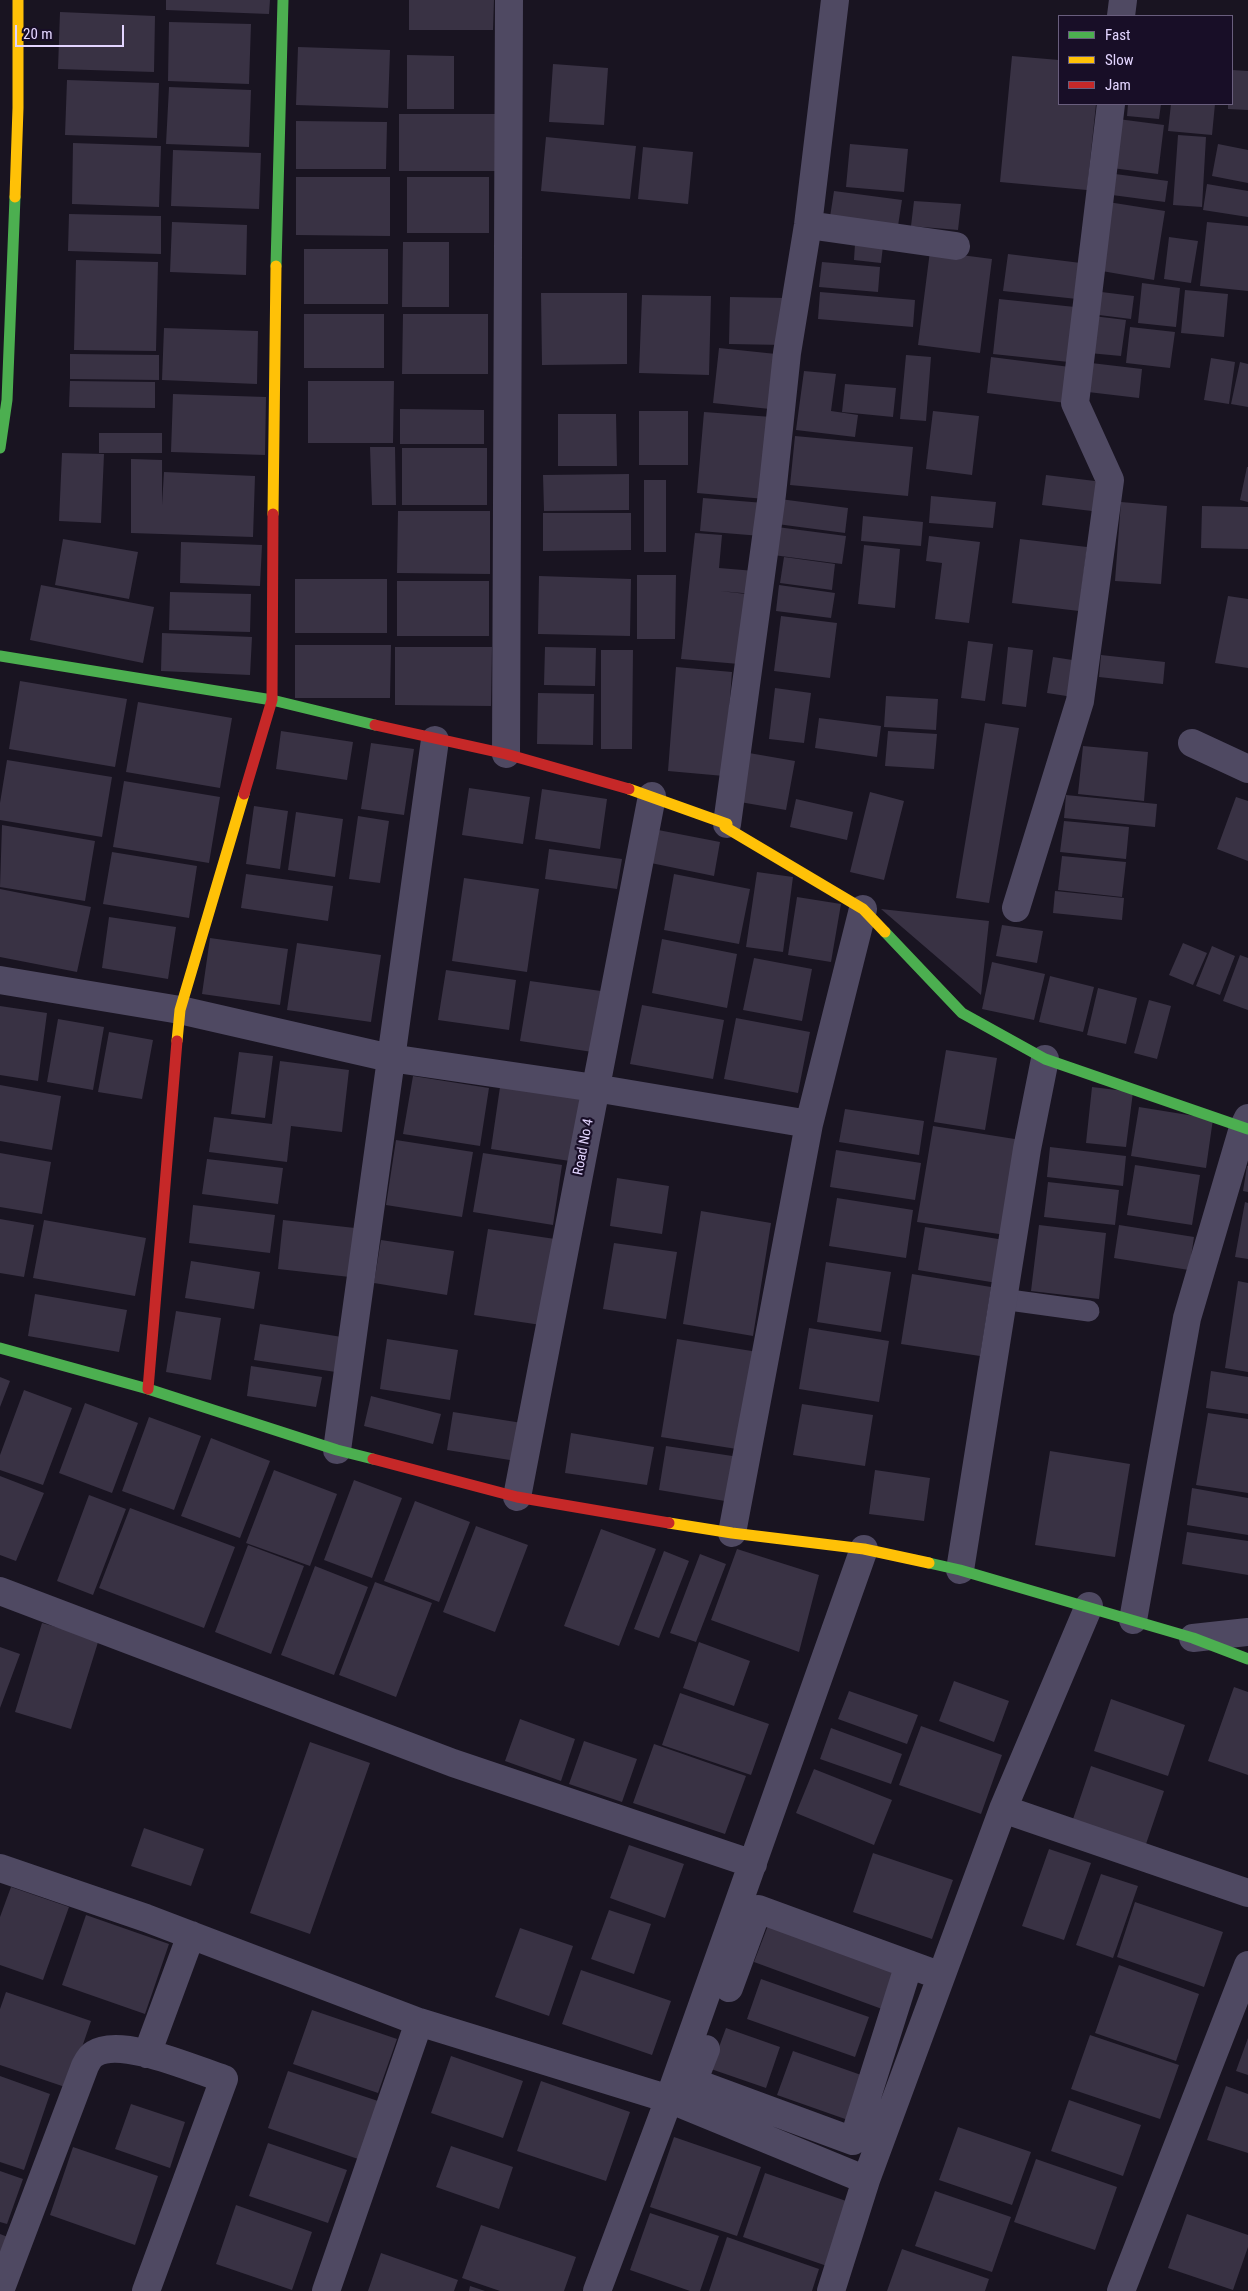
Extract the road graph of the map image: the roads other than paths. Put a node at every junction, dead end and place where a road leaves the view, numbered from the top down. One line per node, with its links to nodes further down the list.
1 (18, 0): 8 (street)
2 (283, 0): 14 (street)
3 (509, 0): 17 (street)
4 (835, 0): 9 (street)
5 (1123, 0): 6 (street)
6 (1121, 15)
7 (1111, 105): 22 (street)
8 (9, 107): 11 (street)
9 (808, 225): 10 (street); 20 (street)
10 (956, 246)
11 (4, 400): 12 (street)
12 (0, 448)
13 (0, 656): 14 (street)
14 (272, 700): 15 (street); 24 (street)
15 (435, 740): 17 (street); 25 (street)
16 (1192, 743): 18 (street)
17 (506, 754): 19 (street)
18 (1248, 769)
19 (652, 796): 20 (street); 27 (street, Road No 4)
20 (727, 824): 21 (street)
21 (863, 908): 26 (street); 28 (street)
22 (1016, 908)
23 (0, 980): 24 (street)
24 (180, 1010): 25 (street); 33 (street)
25 (390, 1058): 27 (street); 34 (street)
26 (1045, 1059): 29 (street); 30 (street)
27 (595, 1088): 28 (street); 35 (street, Road No 4)
28 (809, 1124): 36 (street)
29 (1246, 1125): 41 (street)
30 (1002, 1299): 31 (lane); 38 (street)
31 (1089, 1311)
32 (0, 1348): 33 (street)
33 (148, 1388): 34 (street)
34 (337, 1450): 35 (street)
35 (517, 1498): 36 (street)
36 (732, 1533): 37 (street)
37 (864, 1549): 38 (street); 46 (street)
38 (960, 1570): 40 (street)
39 (0, 1592): 46 (street)
40 (1089, 1606): 41 (street); 45 (street)
41 (1133, 1620): 43 (street)
42 (1248, 1632): 43 (street)
43 (1193, 1638): 44 (street)
44 (1248, 1659)
45 (1003, 1809): 48 (street); 52 (street)
46 (753, 1864): 57 (street)
47 (0, 1868): 49 (street)
48 (1248, 1893)
49 (190, 1935): 55 (street); 56 (street)
50 (909, 1964): 52 (street); 53 (street); 53 (street)
51 (1248, 1965): 64 (street)
52 (941, 1976): 54 (street)
53 (899, 1997): 54 (street)
54 (930, 2007): 58 (street)
55 (419, 2022): 57 (street); 61 (street)
56 (147, 2054): 59 (street); 60 (street)
57 (669, 2099): 58 (street); 62 (street)
58 (866, 2180): 63 (street)
59 (0, 2291)
60 (146, 2291)
61 (326, 2291)
62 (598, 2291)
63 (831, 2291)
64 (1121, 2291)

